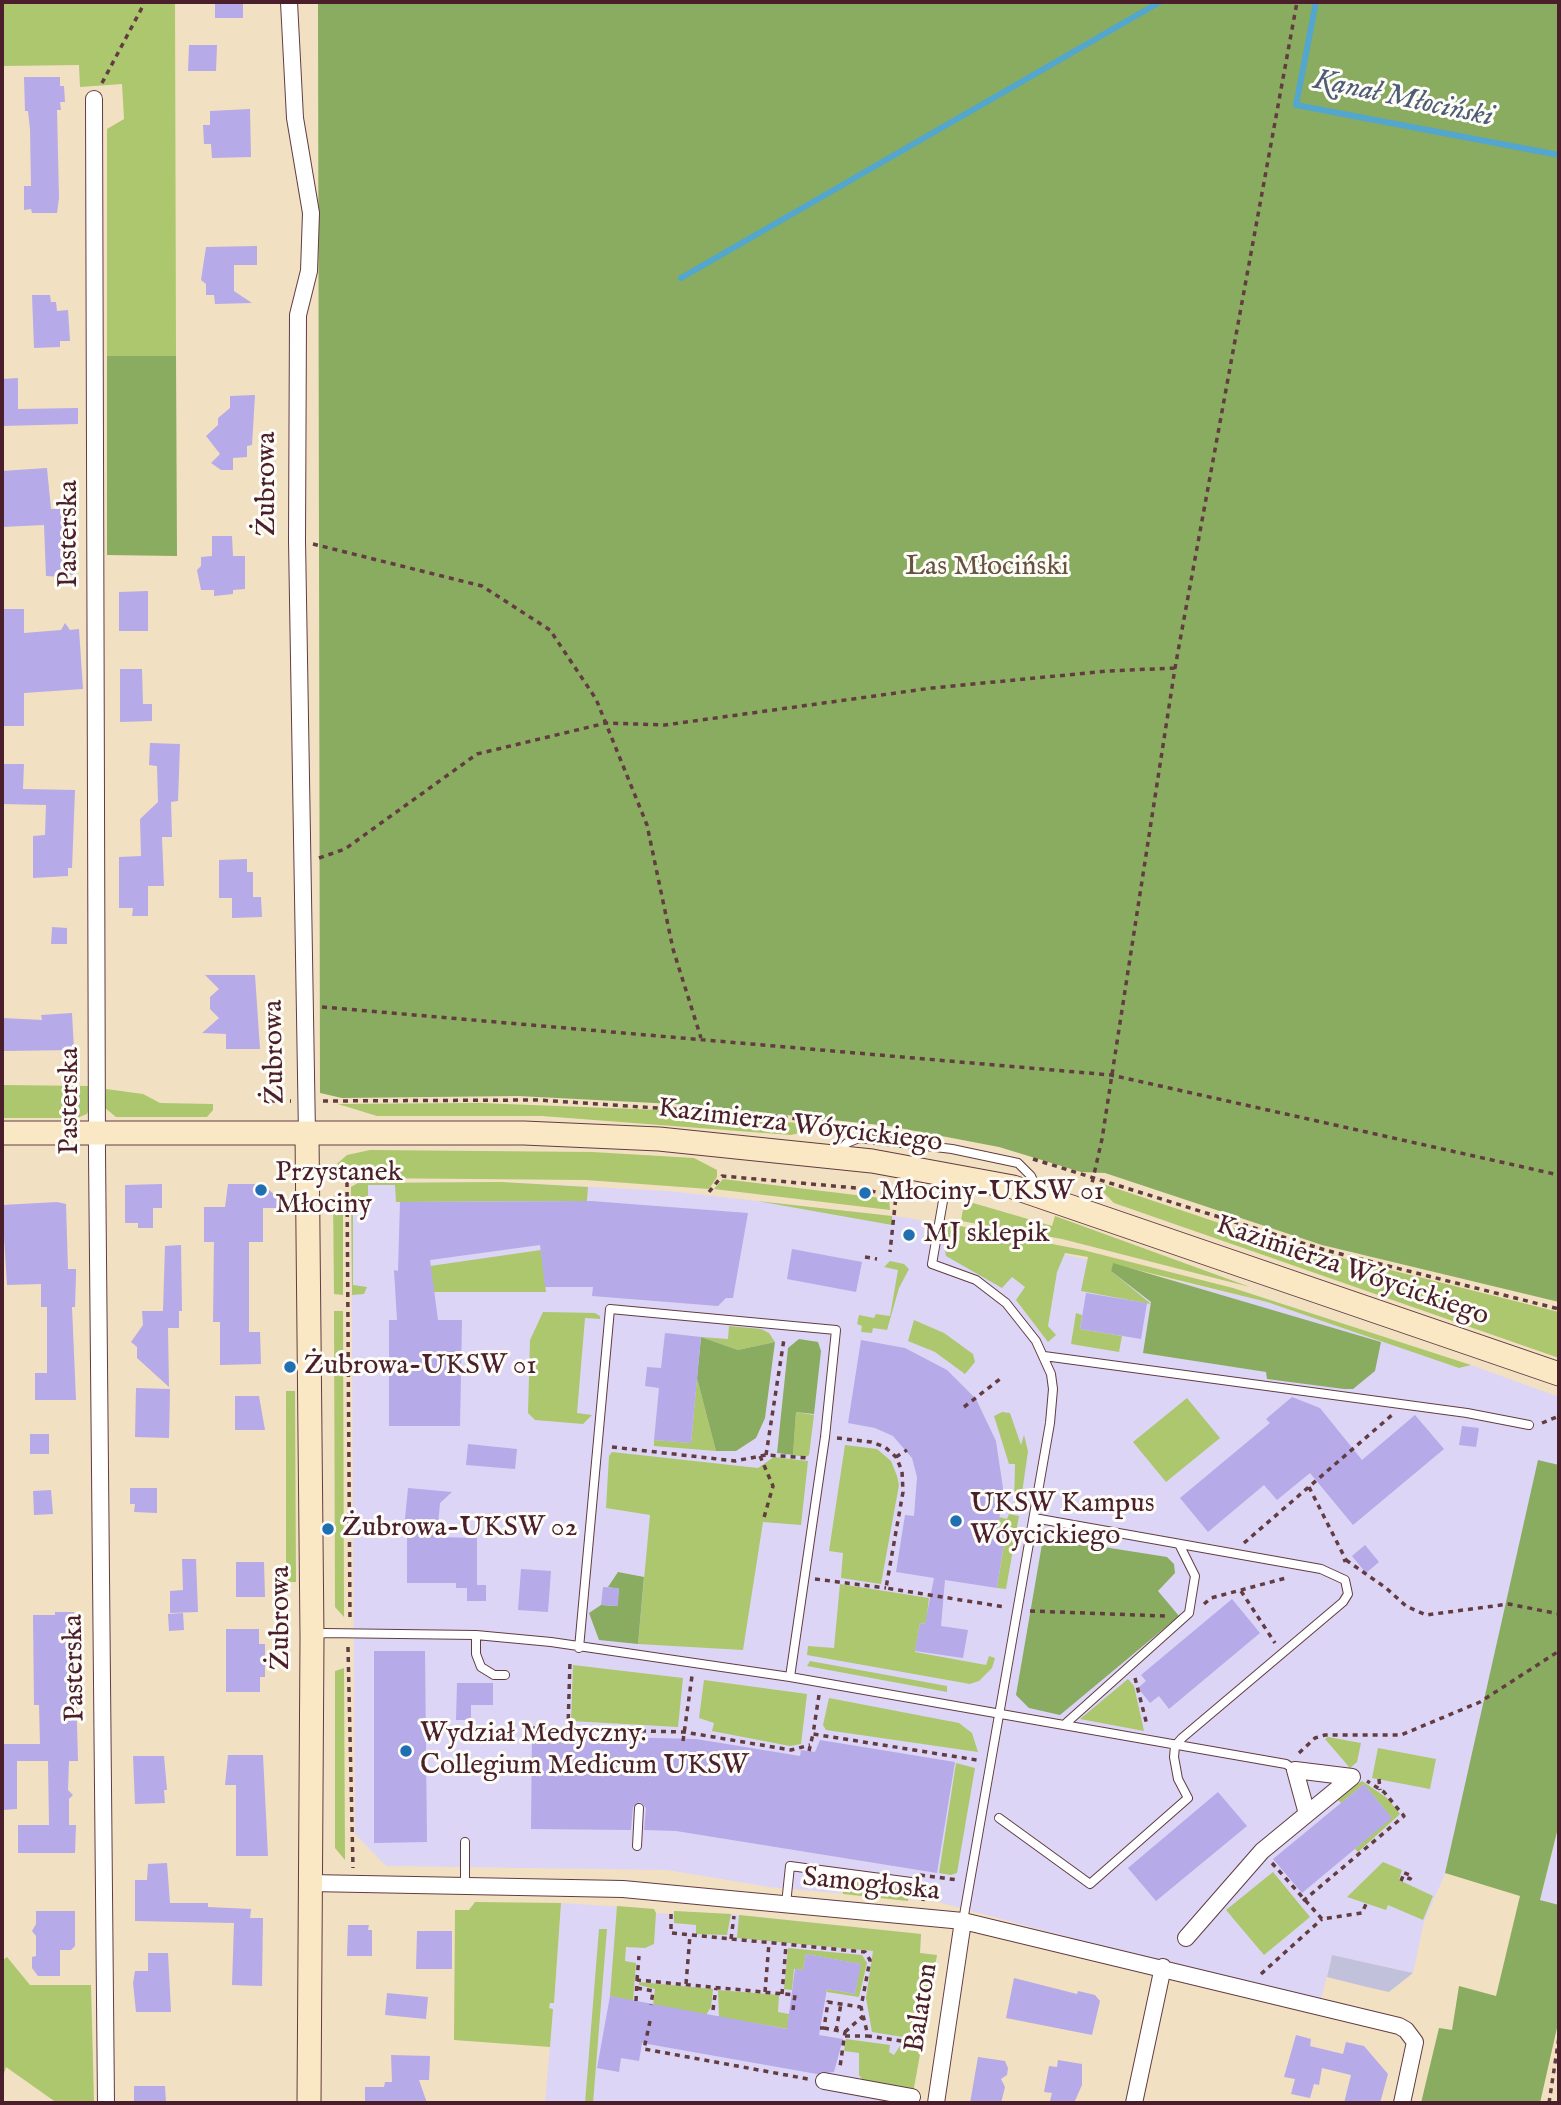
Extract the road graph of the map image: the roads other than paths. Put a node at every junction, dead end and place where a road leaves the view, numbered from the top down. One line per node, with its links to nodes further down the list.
1 (289, 2): 5 (street, Żubrowa)
2 (94, 99): 4 (street, Pasterska)
3 (2, 1133): 4 (street, Kazimierza Wóycickiego)
4 (97, 1134): 5 (street, Kazimierza Wóycickiego); 37 (street, Pasterska)
5 (307, 1134): 6 (street, Kazimierza Wóycickiego); 15 (street, Żubrowa)
6 (834, 1156): 7 (street, Kazimierza Wóycickiego); 8 (lane)
7 (947, 1174): 8 (street, Kazimierza Wóycickiego); 9 (lane)
8 (1039, 1195): 10 (street, Kazimierza Wóycickiego)
9 (1044, 1356): 11 (lane); 12 (lane)
10 (1559, 1374)
11 (1529, 1425)
12 (1034, 1518): 13 (lane); 19 (lane)
13 (1179, 1545): 20 (lane); 21 (lane)
14 (476, 1635): 15 (lane); 16 (lane); 17 (lane)
15 (312, 1638): 29 (street, Żubrowa)
16 (579, 1648): 18 (lane); 18 (lane)
17 (505, 1675)
18 (790, 1676): 19 (lane)
19 (999, 1714): 20 (lane); 32 (lane)
20 (1064, 1725): 21 (lane)
21 (1175, 1746): 22 (lane); 25 (lane)
22 (1291, 1767): 24 (street); 24 (street)
23 (639, 1808): 27 (lane)
24 (1307, 1814): 33 (street)
25 (999, 1818)
26 (465, 1842): 30 (lane)
27 (637, 1846)
28 (911, 1882): 31 (lane)
29 (310, 1883): 30 (street, Samogłoska); 38 (street, Żubrowa)
30 (465, 1885): 31 (street, Samogłoska)
31 (786, 1904): 32 (street, Samogłoska)
32 (963, 1922): 34 (street, Samogłoska); 39 (street, Balaton)
33 (1186, 1938)
34 (1163, 1967): 40 (street); 41 (street, Samogłoska)
35 (827, 2082): 36 (street)
36 (912, 2097)
37 (106, 2103)
38 (309, 2103)
39 (936, 2103)
40 (1134, 2103)
41 (1402, 2103)

